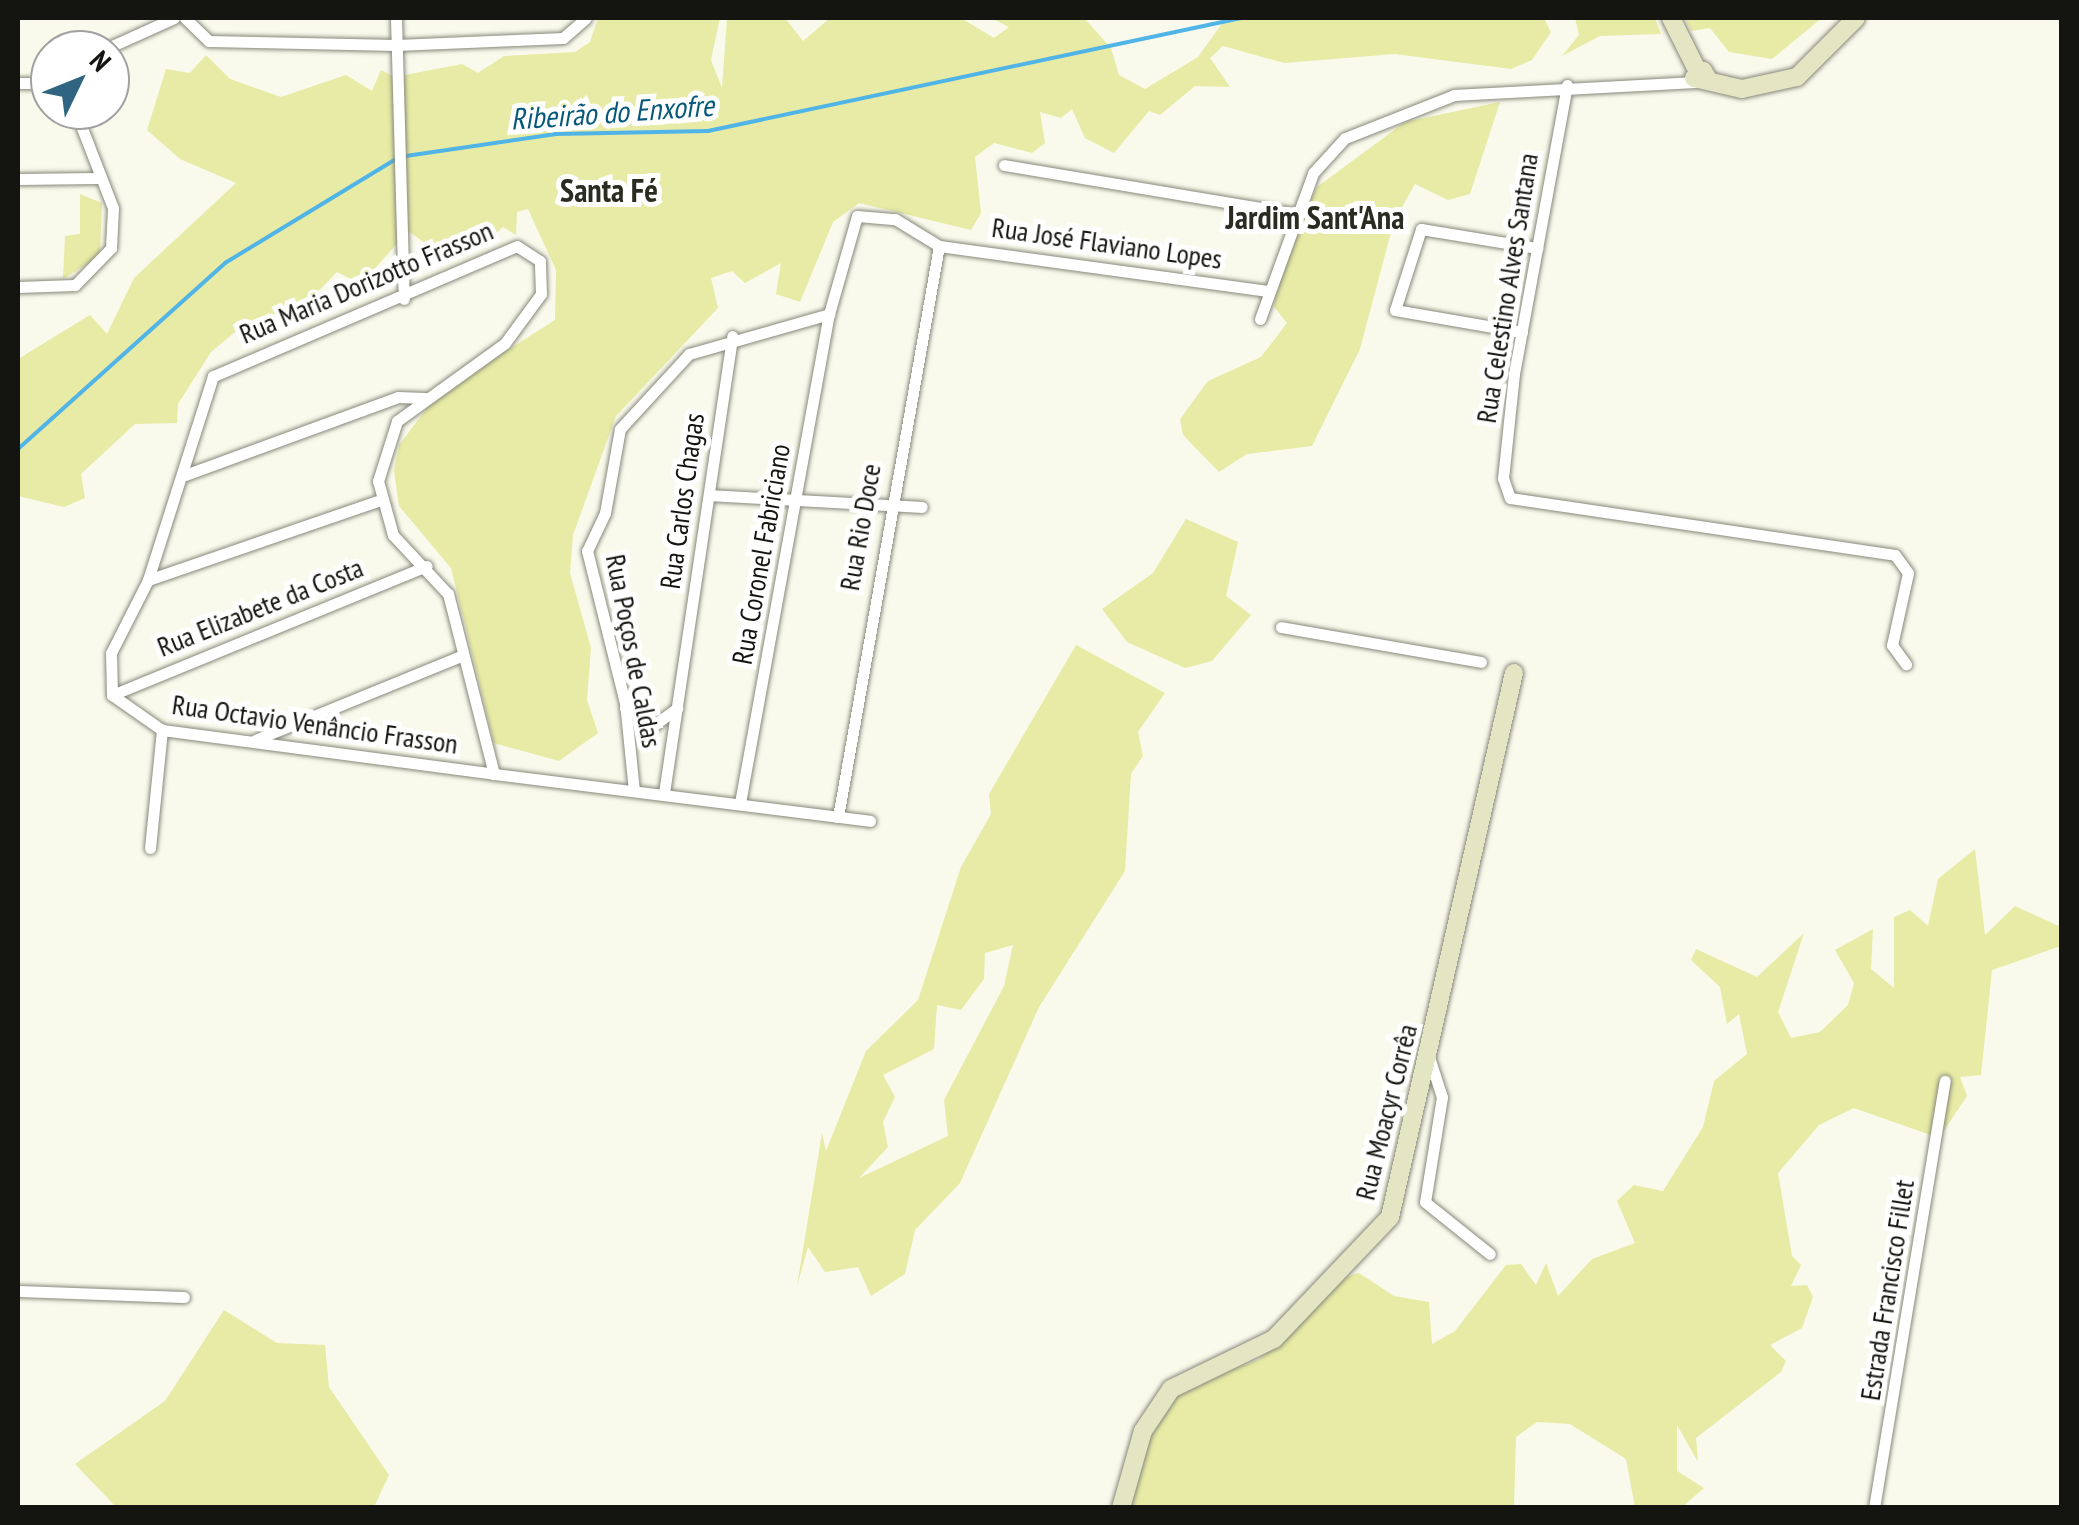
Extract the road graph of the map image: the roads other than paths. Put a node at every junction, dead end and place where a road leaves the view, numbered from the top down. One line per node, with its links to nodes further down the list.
1 (174, 18): 7 (street)
2 (185, 18): 8 (street)
3 (396, 18): 8 (street)
4 (586, 18): 8 (street)
5 (1670, 18): 9 (street)
6 (1856, 18): 9 (street)
7 (130, 38)
8 (396, 45): 20 (street)
9 (1700, 78): 10 (street)
10 (1567, 84): 15 (street); 17 (street, Rua Celestino Alves Santana)
11 (81, 130): 13 (street)
12 (1004, 165): 15 (street)
13 (96, 178): 14 (street); 18 (street)
14 (18, 179)
15 (1297, 214): 19 (street)
16 (939, 246): 19 (street, Rua José Flaviano Lopes); 21 (street); 33 (street, Rua Rio Doce)
17 (1537, 248): 23 (street, Rua Celestino Alves Santana); 23 (street)
18 (18, 287)
19 (1268, 290): 22 (street)
20 (404, 299): 27 (street, Rua Maria Dorizotto Frasson); 28 (street, Rua Maria Dorizotto Frasson)
21 (830, 314): 24 (street, Rua Poços de Caldas); 31 (street, Rua Coronel Fabriciano)
22 (1260, 319)
23 (1522, 332): 39 (street, Rua Celestino Alves Santana)
24 (732, 336): 25 (street, Rua Poços de Caldas); 26 (street, Rua Carlos Chagas)
25 (702, 348): 26 (street); 42 (street, Rua Poços de Caldas)
26 (728, 362): 29 (street, Rua Carlos Chagas)
27 (425, 398): 28 (street); 30 (street)
28 (185, 476): 35 (street)
29 (709, 495): 31 (street); 43 (street, Rua Carlos Chagas)
30 (377, 501): 34 (street); 35 (street)
31 (796, 506): 33 (street); 49 (street, Rua Coronel Fabriciano)
32 (922, 507): 33 (street)
33 (888, 509): 50 (street, Rua Rio Doce)
34 (426, 566): 37 (street); 41 (street, Rua Elizabete da Costa)
35 (148, 580): 41 (street)
36 (1281, 627): 38 (street)
37 (461, 656): 45 (street); 46 (street)
38 (1481, 662)
39 (1906, 664)
40 (1514, 672): 53 (street, Rua Moacyr Corrêa)
41 (112, 695): 44 (street, Rua Octavio Venâncio Frasson)
42 (625, 708): 43 (street); 47 (street, Rua Poços de Caldas)
43 (677, 708): 48 (street, Rua Carlos Chagas)
44 (162, 730): 45 (street, Rua Octavio Venâncio Frasson); 52 (street)
45 (252, 742): 46 (street, Rua Octavio Venâncio Frasson)
46 (494, 774): 47 (street, Rua Octavio Venâncio Frasson)
47 (634, 791): 48 (street, Rua Octavio Venâncio Frasson)
48 (664, 793): 49 (street, Rua Octavio Venâncio Frasson)
49 (740, 803): 50 (street, Rua Octavio Venâncio Frasson)
50 (838, 817): 51 (street, Rua Octavio Venâncio Frasson)
51 (870, 821)
52 (150, 848)
53 (1429, 1057): 55 (street); 58 (street, Rua Moacyr Corrêa)
54 (1945, 1081): 59 (street, Estrada Francisco Fillet)
55 (1490, 1254)
56 (18, 1291): 57 (street)
57 (184, 1297)
58 (1120, 1508)
59 (1874, 1508)

